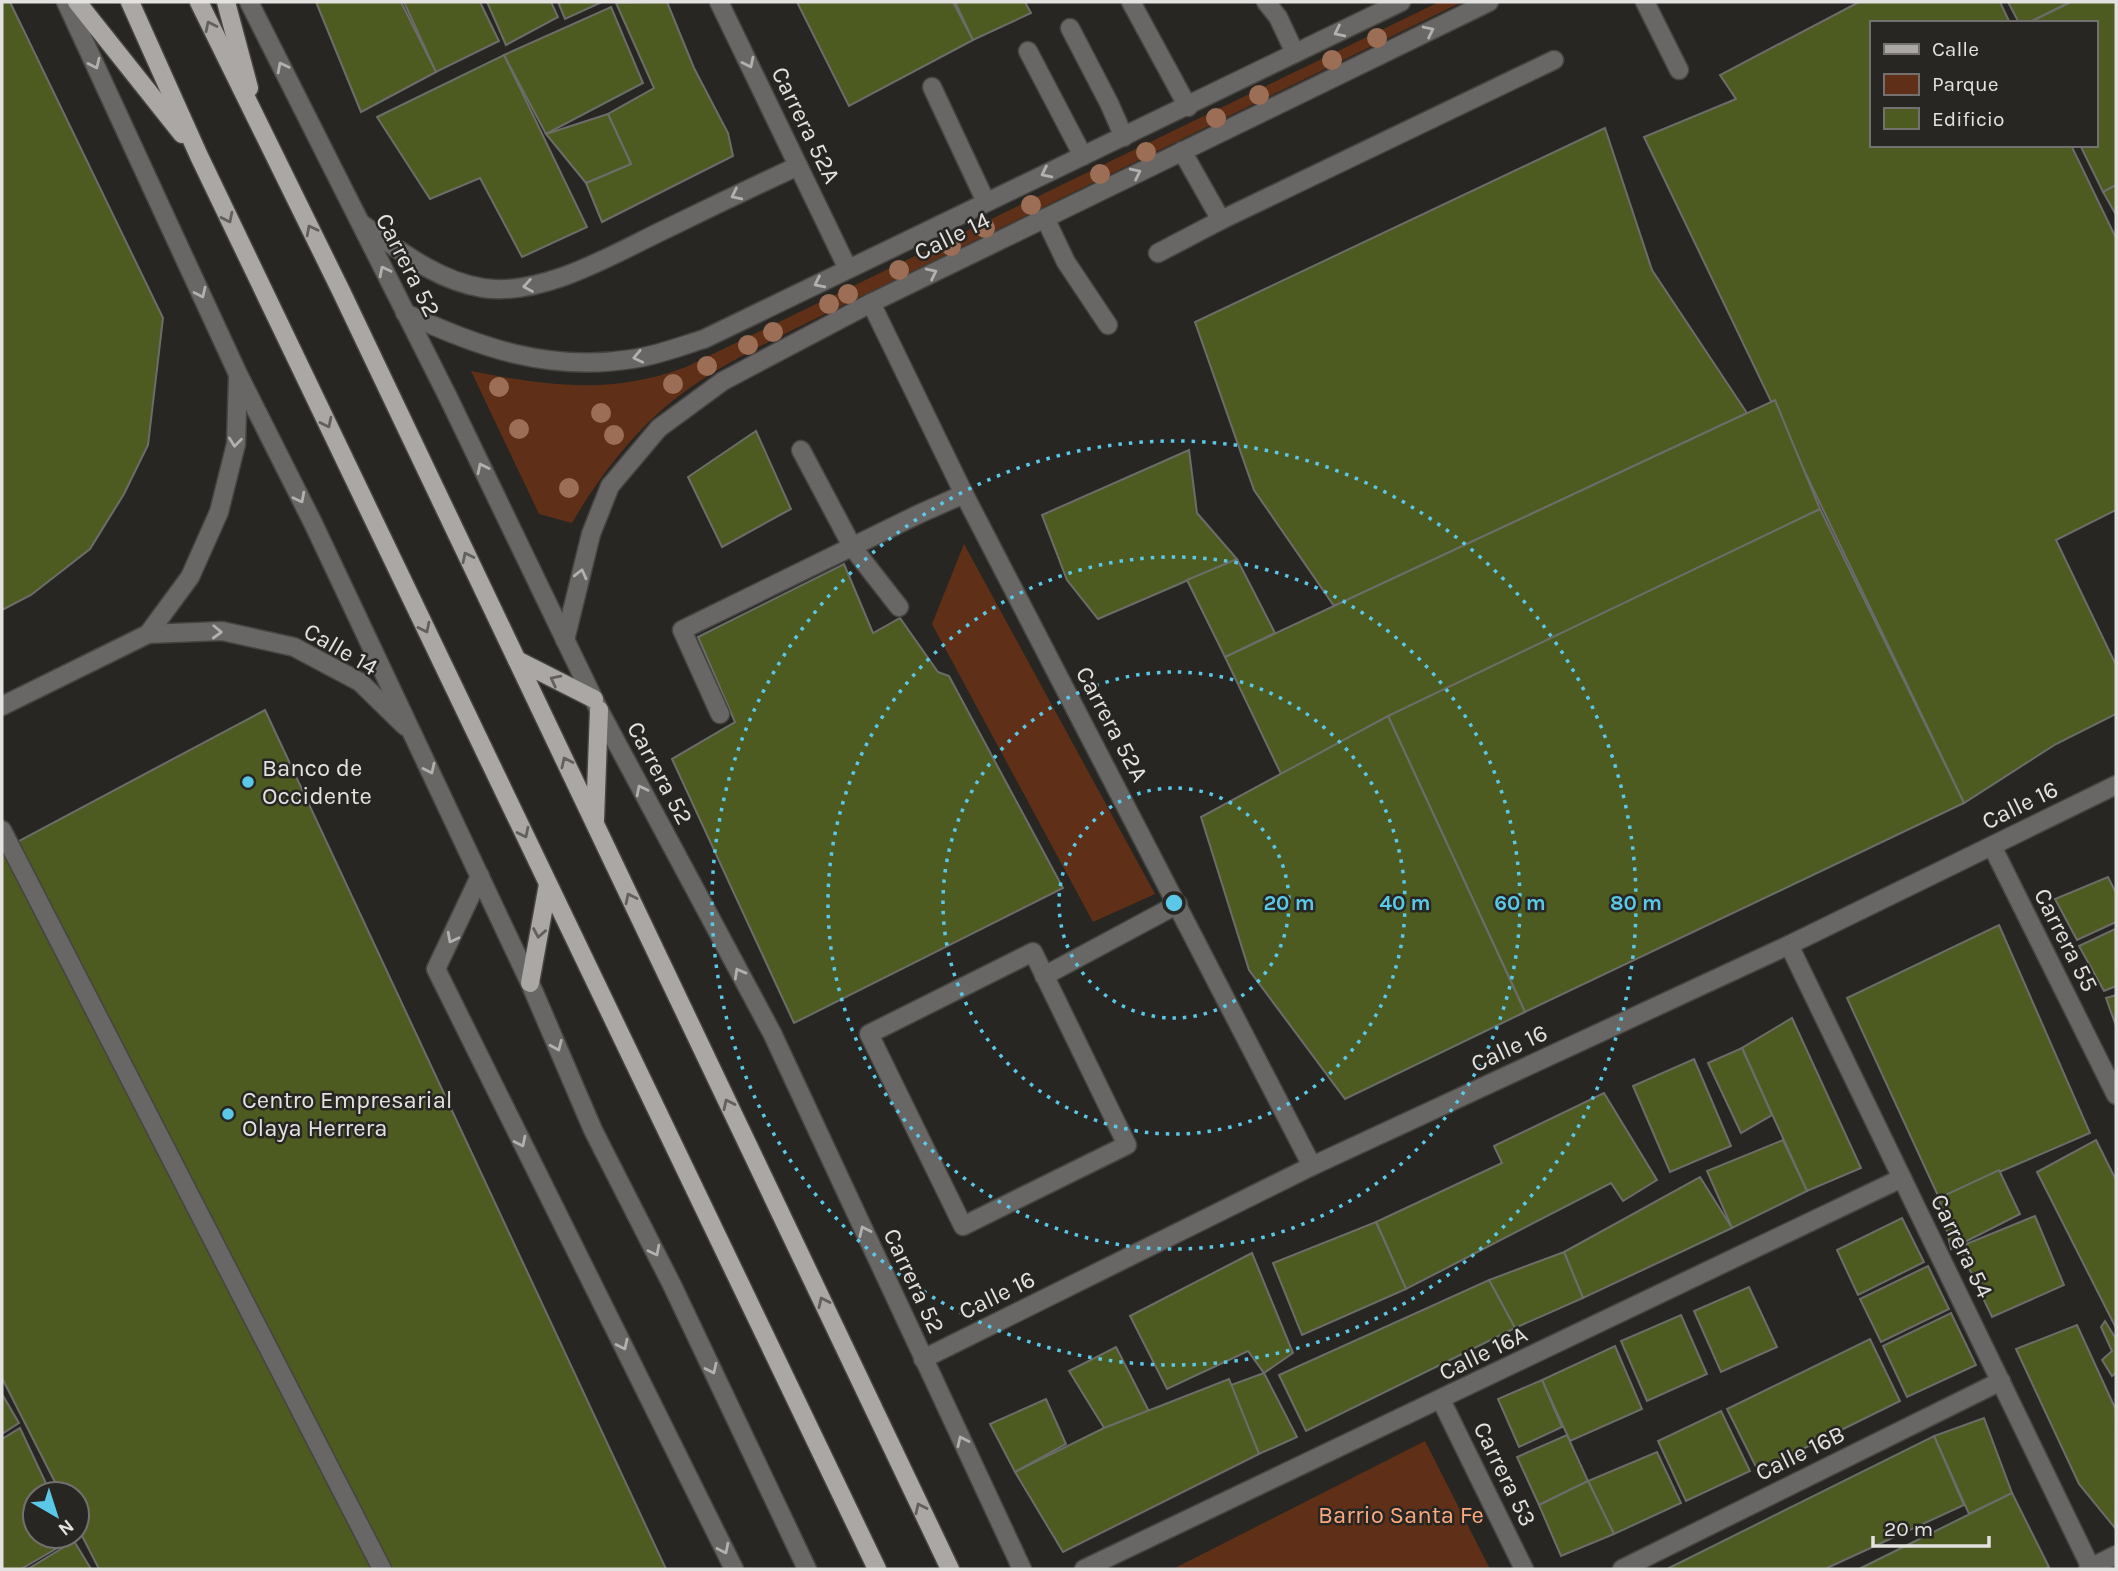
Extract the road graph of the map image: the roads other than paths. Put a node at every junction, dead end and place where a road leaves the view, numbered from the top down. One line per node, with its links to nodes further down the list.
1 (66, 2): 35 (street, one-way to 35)
2 (77, 2): 23 (main road)
3 (130, 2): 23 (main road)
4 (198, 2): 20 (main road, one-way to 4)
5 (226, 2): 20 (main road)
6 (249, 2): 28 (street, Carrera 52, one-way to 6)
7 (719, 2): 25 (street, Carrera 52A, one-way to 25)
8 (1131, 2): 19 (street)
9 (1266, 2): 15 (street)
10 (1489, 2): 22 (street, Calle 14, one-way to 10)
11 (1645, 2): 17 (street)
12 (1396, 3): 15 (street, Calle 14, one-way to 15)
13 (1070, 28): 21 (street)
14 (1028, 51): 24 (street)
15 (1295, 53): 19 (street, Calle 14)
16 (1554, 60): 29 (street)
17 (1679, 70)
18 (932, 87): 26 (street)
19 (1188, 107): 21 (street, Calle 14)
20 (261, 132): 42 (main road, one-way to 20)
21 (1124, 137): 24 (street, Calle 14)
22 (1182, 151): 27 (street, Calle 14, one-way to 22); 29 (street)
23 (199, 156): 52 (main road, one-way to 52)
24 (1083, 156): 26 (street, Calle 14, one-way to 26)
25 (798, 166): 28 (street, one-way to 28); 31 (street, Carrera 52A)
26 (986, 202): 31 (street, Calle 14)
27 (1045, 218): 32 (street, Calle 14, one-way to 27); 34 (street)
28 (358, 220): 33 (street, Carrera 52, one-way to 28)
29 (1221, 220): 30 (street)
30 (1158, 253)
31 (848, 269): 33 (street, Calle 14, one-way to 33)
32 (871, 303): 37 (street, Carrera 52A); 41 (street, Calle 14, one-way to 32)
33 (405, 313): 41 (street, Carrera 52, one-way to 33)
34 (1108, 325)
35 (238, 374): 40 (street, Calle 14, one-way to 40); 46 (street, one-way to 46)
36 (801, 450): 38 (street)
37 (964, 494): 38 (street); 53 (street, Carrera 52A)
38 (853, 548): 39 (street); 45 (street)
39 (899, 607)
40 (148, 634): 44 (street, Calle 14); 46 (street, Calle 14, one-way to 46)
41 (565, 640): 43 (street, Carrera 52)
42 (517, 660): 43 (main road, one-way to 42); 48 (main road, one-way to 42)
43 (596, 705): 48 (main road); 61 (street, Carrera 52, one-way to 43)
44 (2, 706)
45 (720, 714)
46 (413, 733): 51 (street, one-way to 51)
47 (2116, 785): 50 (street, Calle 16)
48 (595, 824): 70 (main road, one-way to 48)
49 (2, 830): 66 (street)
50 (1992, 846): 54 (street, Calle 16); 57 (street, Carrera 55)
51 (480, 876): 56 (street); 67 (street, one-way to 67)
52 (548, 884): 56 (main road, one-way to 56); 69 (main road)
53 (1178, 904): 55 (street); 59 (street, Carrera 52A)
54 (1789, 945): 59 (street, Calle 16); 60 (street, Carrera 54)
55 (1044, 976): 55 (street)
56 (530, 983): 68 (street, one-way to 68)
57 (2112, 1074): 58 (street, Carrera 55)
58 (2116, 1095)
59 (1312, 1167): 61 (street, Calle 16)
60 (1902, 1178): 62 (street, Carrera 54); 63 (street, Calle 16A)
61 (923, 1359): 71 (street, Carrera 52, one-way to 61)
62 (2001, 1381): 74 (street, Calle 16B); 75 (street, Carrera 54)
63 (1441, 1400): 65 (street, Calle 16A); 73 (street, Carrera 53)
64 (2116, 1555): 75 (street)
65 (1109, 1564): 72 (street, Calle 16A)
66 (382, 1569)
67 (734, 1569)
68 (807, 1569)
69 (877, 1569)
70 (950, 1569)
71 (1022, 1569)
72 (1084, 1569)
73 (1524, 1569)
74 (1622, 1569)
75 (2090, 1569)

